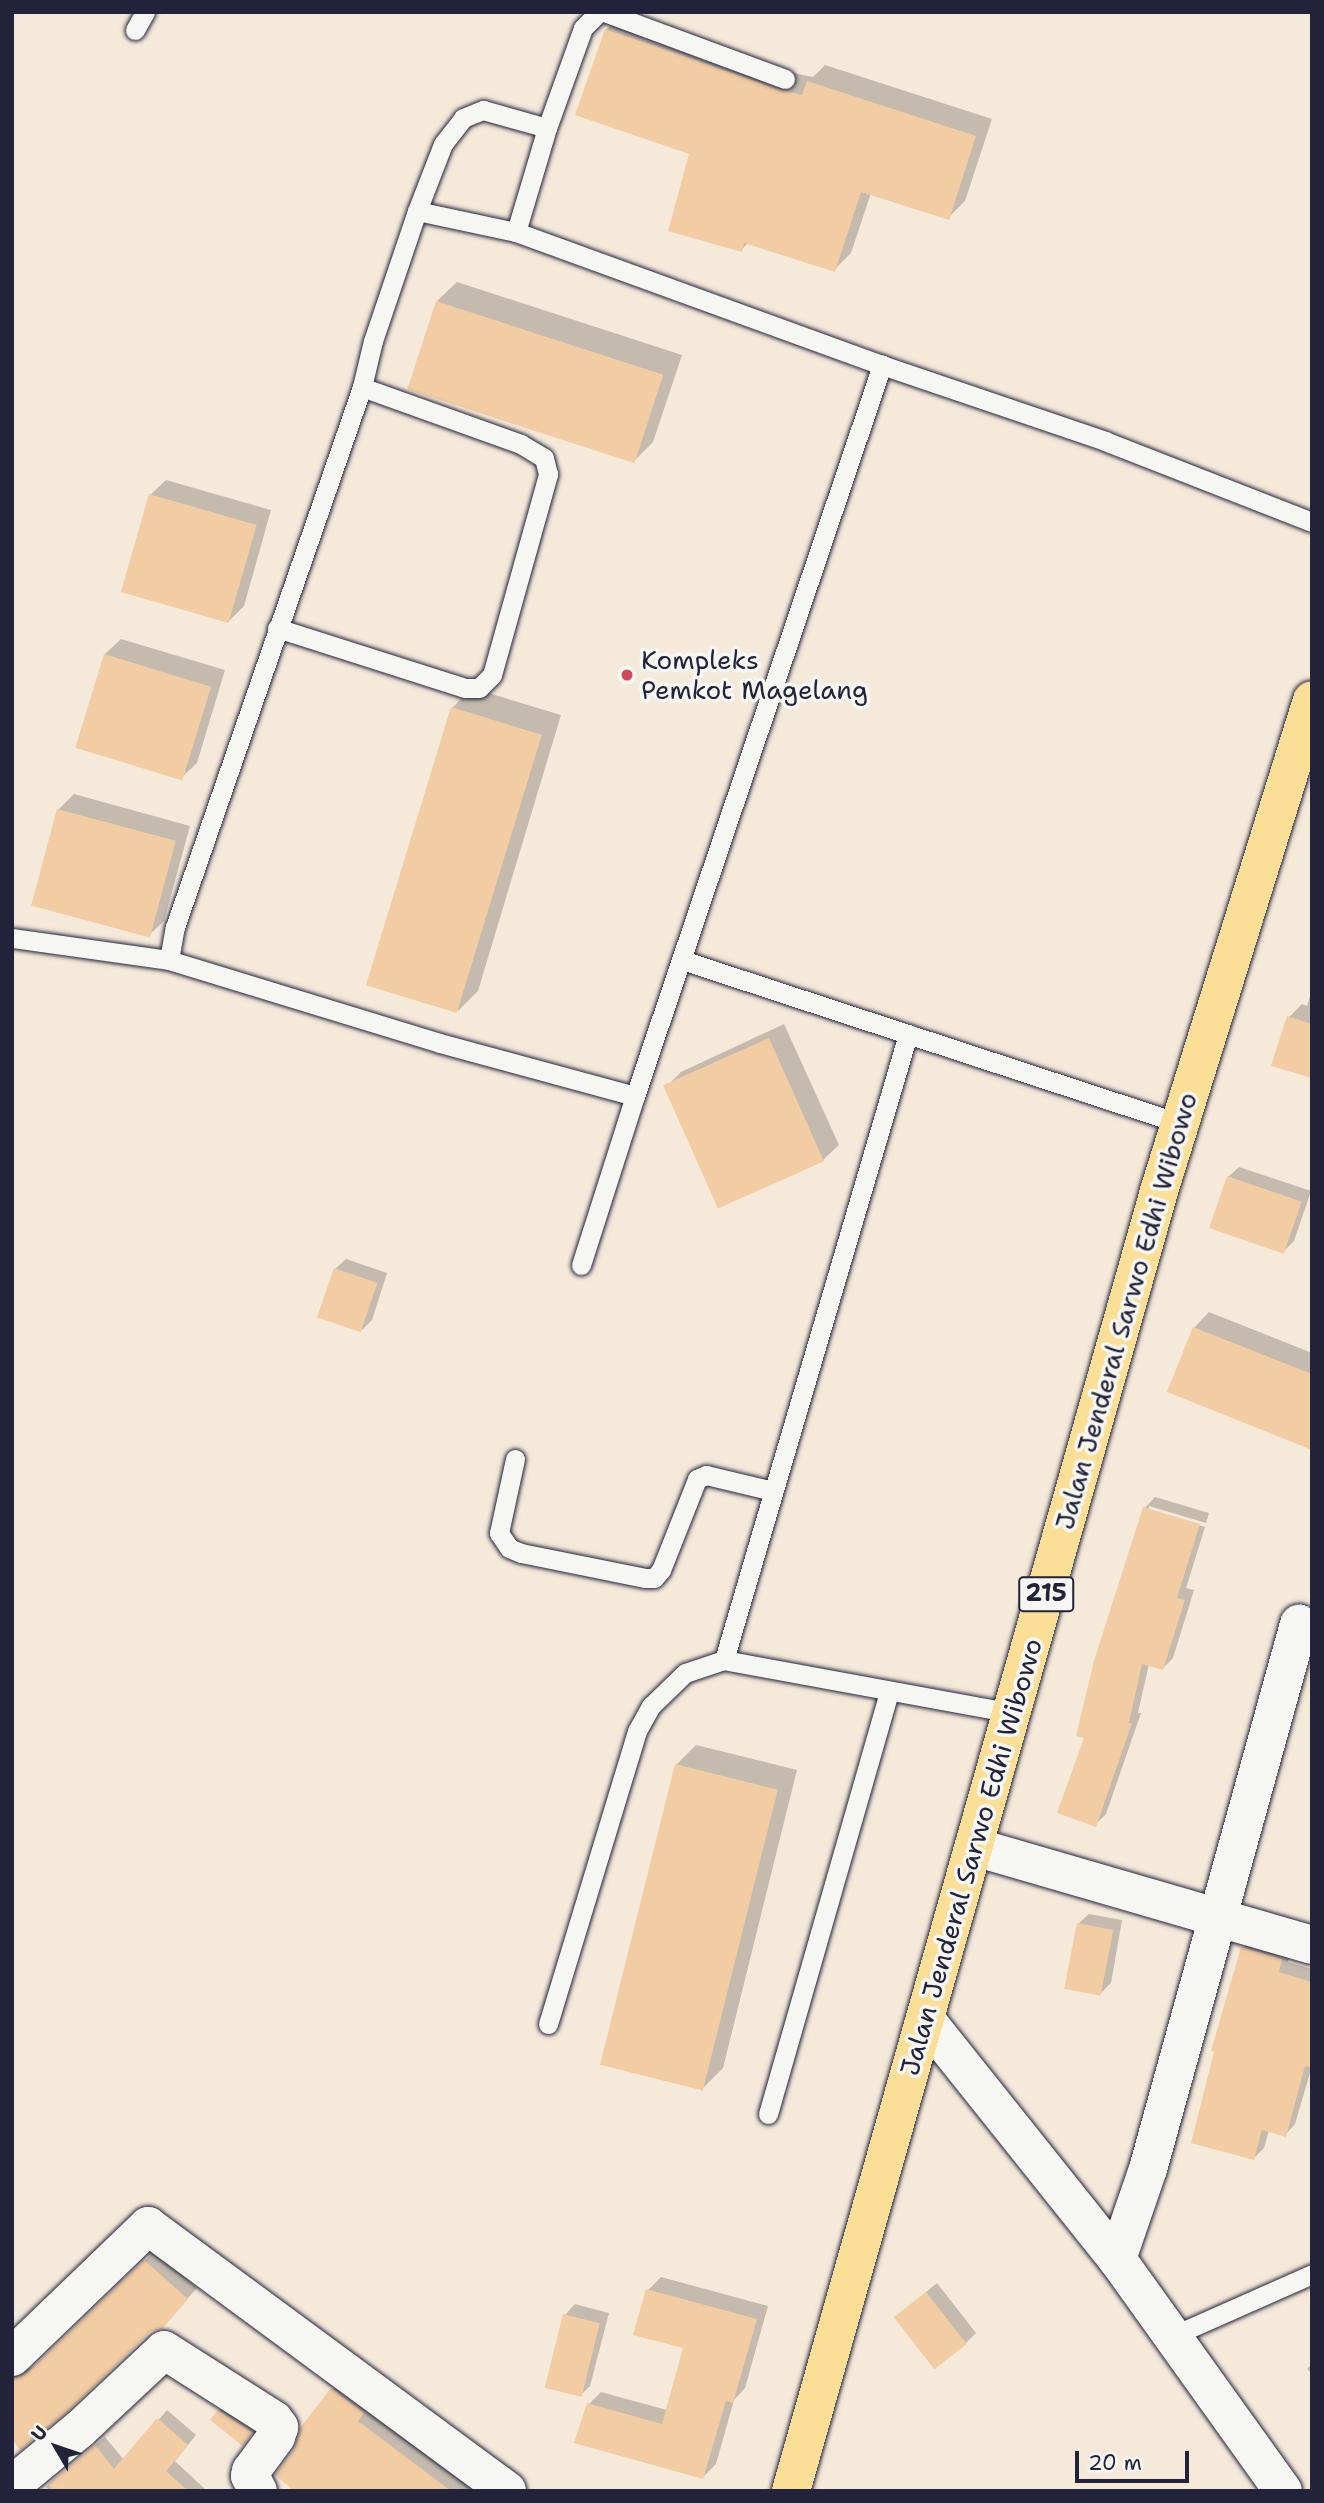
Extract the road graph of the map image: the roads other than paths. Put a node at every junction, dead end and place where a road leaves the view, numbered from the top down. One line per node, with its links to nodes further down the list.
1 (145, 12): 3 (lane)
2 (601, 12): 4 (lane); 5 (lane)
3 (135, 30)
4 (785, 79)
5 (547, 128): 6 (lane); 7 (lane)
6 (417, 211): 7 (lane); 9 (lane)
7 (516, 232): 8 (lane)
8 (882, 365): 10 (lane); 15 (lane)
9 (362, 387): 11 (lane); 11 (lane)
10 (1312, 522)
11 (277, 628): 14 (lane)
12 (1312, 700): 18 (main road, Jalan Jenderal Sarwo Edhi Wibowo / 215)
13 (12, 937): 14 (lane)
14 (169, 960): 17 (lane)
15 (682, 961): 16 (lane); 17 (lane)
16 (908, 1034): 18 (lane); 21 (lane)
17 (635, 1096): 19 (lane)
18 (1180, 1124): 25 (main road, Jalan Jenderal Sarwo Edhi Wibowo / 215)
19 (581, 1265)
20 (515, 1460): 21 (lane)
21 (773, 1491): 23 (lane)
22 (1299, 1624): 27 (street)
23 (724, 1660): 24 (lane); 30 (lane)
24 (889, 1691): 25 (lane); 31 (lane)
25 (1012, 1713): 26 (main road, Jalan Jenderal Sarwo Edhi Wibowo / 215)
26 (975, 1847): 27 (street); 29 (main road, Jalan Jenderal Sarwo Edhi Wibowo / 215)
27 (1219, 1919): 28 (street); 32 (street)
28 (1312, 1945)
29 (926, 2020): 32 (street); 39 (main road, Jalan Jenderal Sarwo Edhi Wibowo / 215)
30 (548, 2024)
31 (768, 2114)
32 (1117, 2259): 34 (street)
33 (1312, 2274): 34 (lane)
34 (1170, 2337): 40 (street)
35 (12, 2357): 38 (street)
36 (12, 2485): 37 (street)
37 (258, 2491)
38 (507, 2491)
39 (791, 2491)
40 (1283, 2491)

